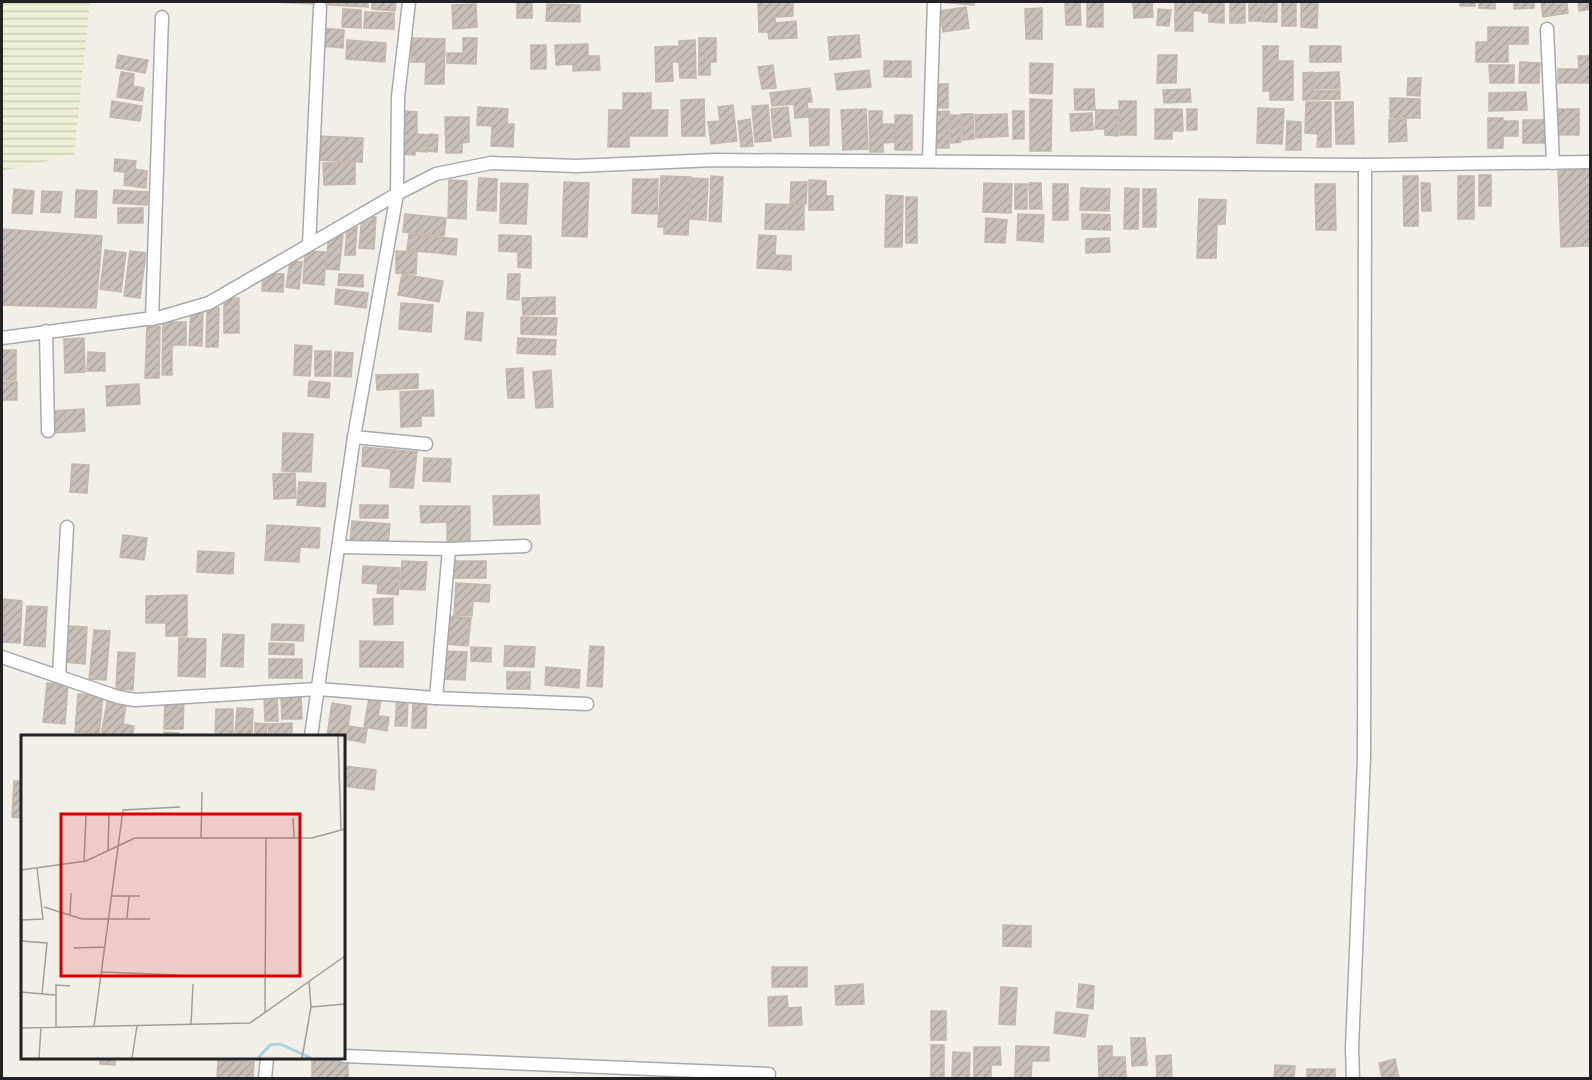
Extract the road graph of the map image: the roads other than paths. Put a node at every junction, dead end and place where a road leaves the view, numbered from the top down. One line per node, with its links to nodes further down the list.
1 (409, 2): 10 (street)
2 (934, 2): 6 (street)
3 (320, 7): 11 (street)
4 (162, 17): 12 (street)
5 (1547, 30): 7 (street)
6 (929, 161): 9 (street); 10 (street)
7 (1553, 162): 8 (street); 9 (street)
8 (1590, 162)
9 (1365, 165): 32 (street)
10 (397, 194): 11 (street); 16 (street)
11 (309, 245): 12 (street)
12 (152, 319): 13 (street)
13 (46, 331): 14 (street); 15 (street)
14 (2, 338)
15 (48, 431)
16 (354, 437): 17 (street); 20 (street)
17 (426, 444)
18 (66, 527): 23 (street)
19 (525, 546): 21 (street)
20 (339, 547): 21 (street); 24 (street)
21 (449, 549): 25 (street)
22 (2, 657): 23 (street)
23 (59, 676): 24 (street)
24 (318, 689): 25 (street); 27 (street)
25 (436, 698): 26 (street)
26 (587, 704)
27 (312, 735)
28 (345, 1056): 30 (street)
29 (267, 1059): 31 (street)
30 (769, 1074)
31 (265, 1078)
32 (1353, 1078)

